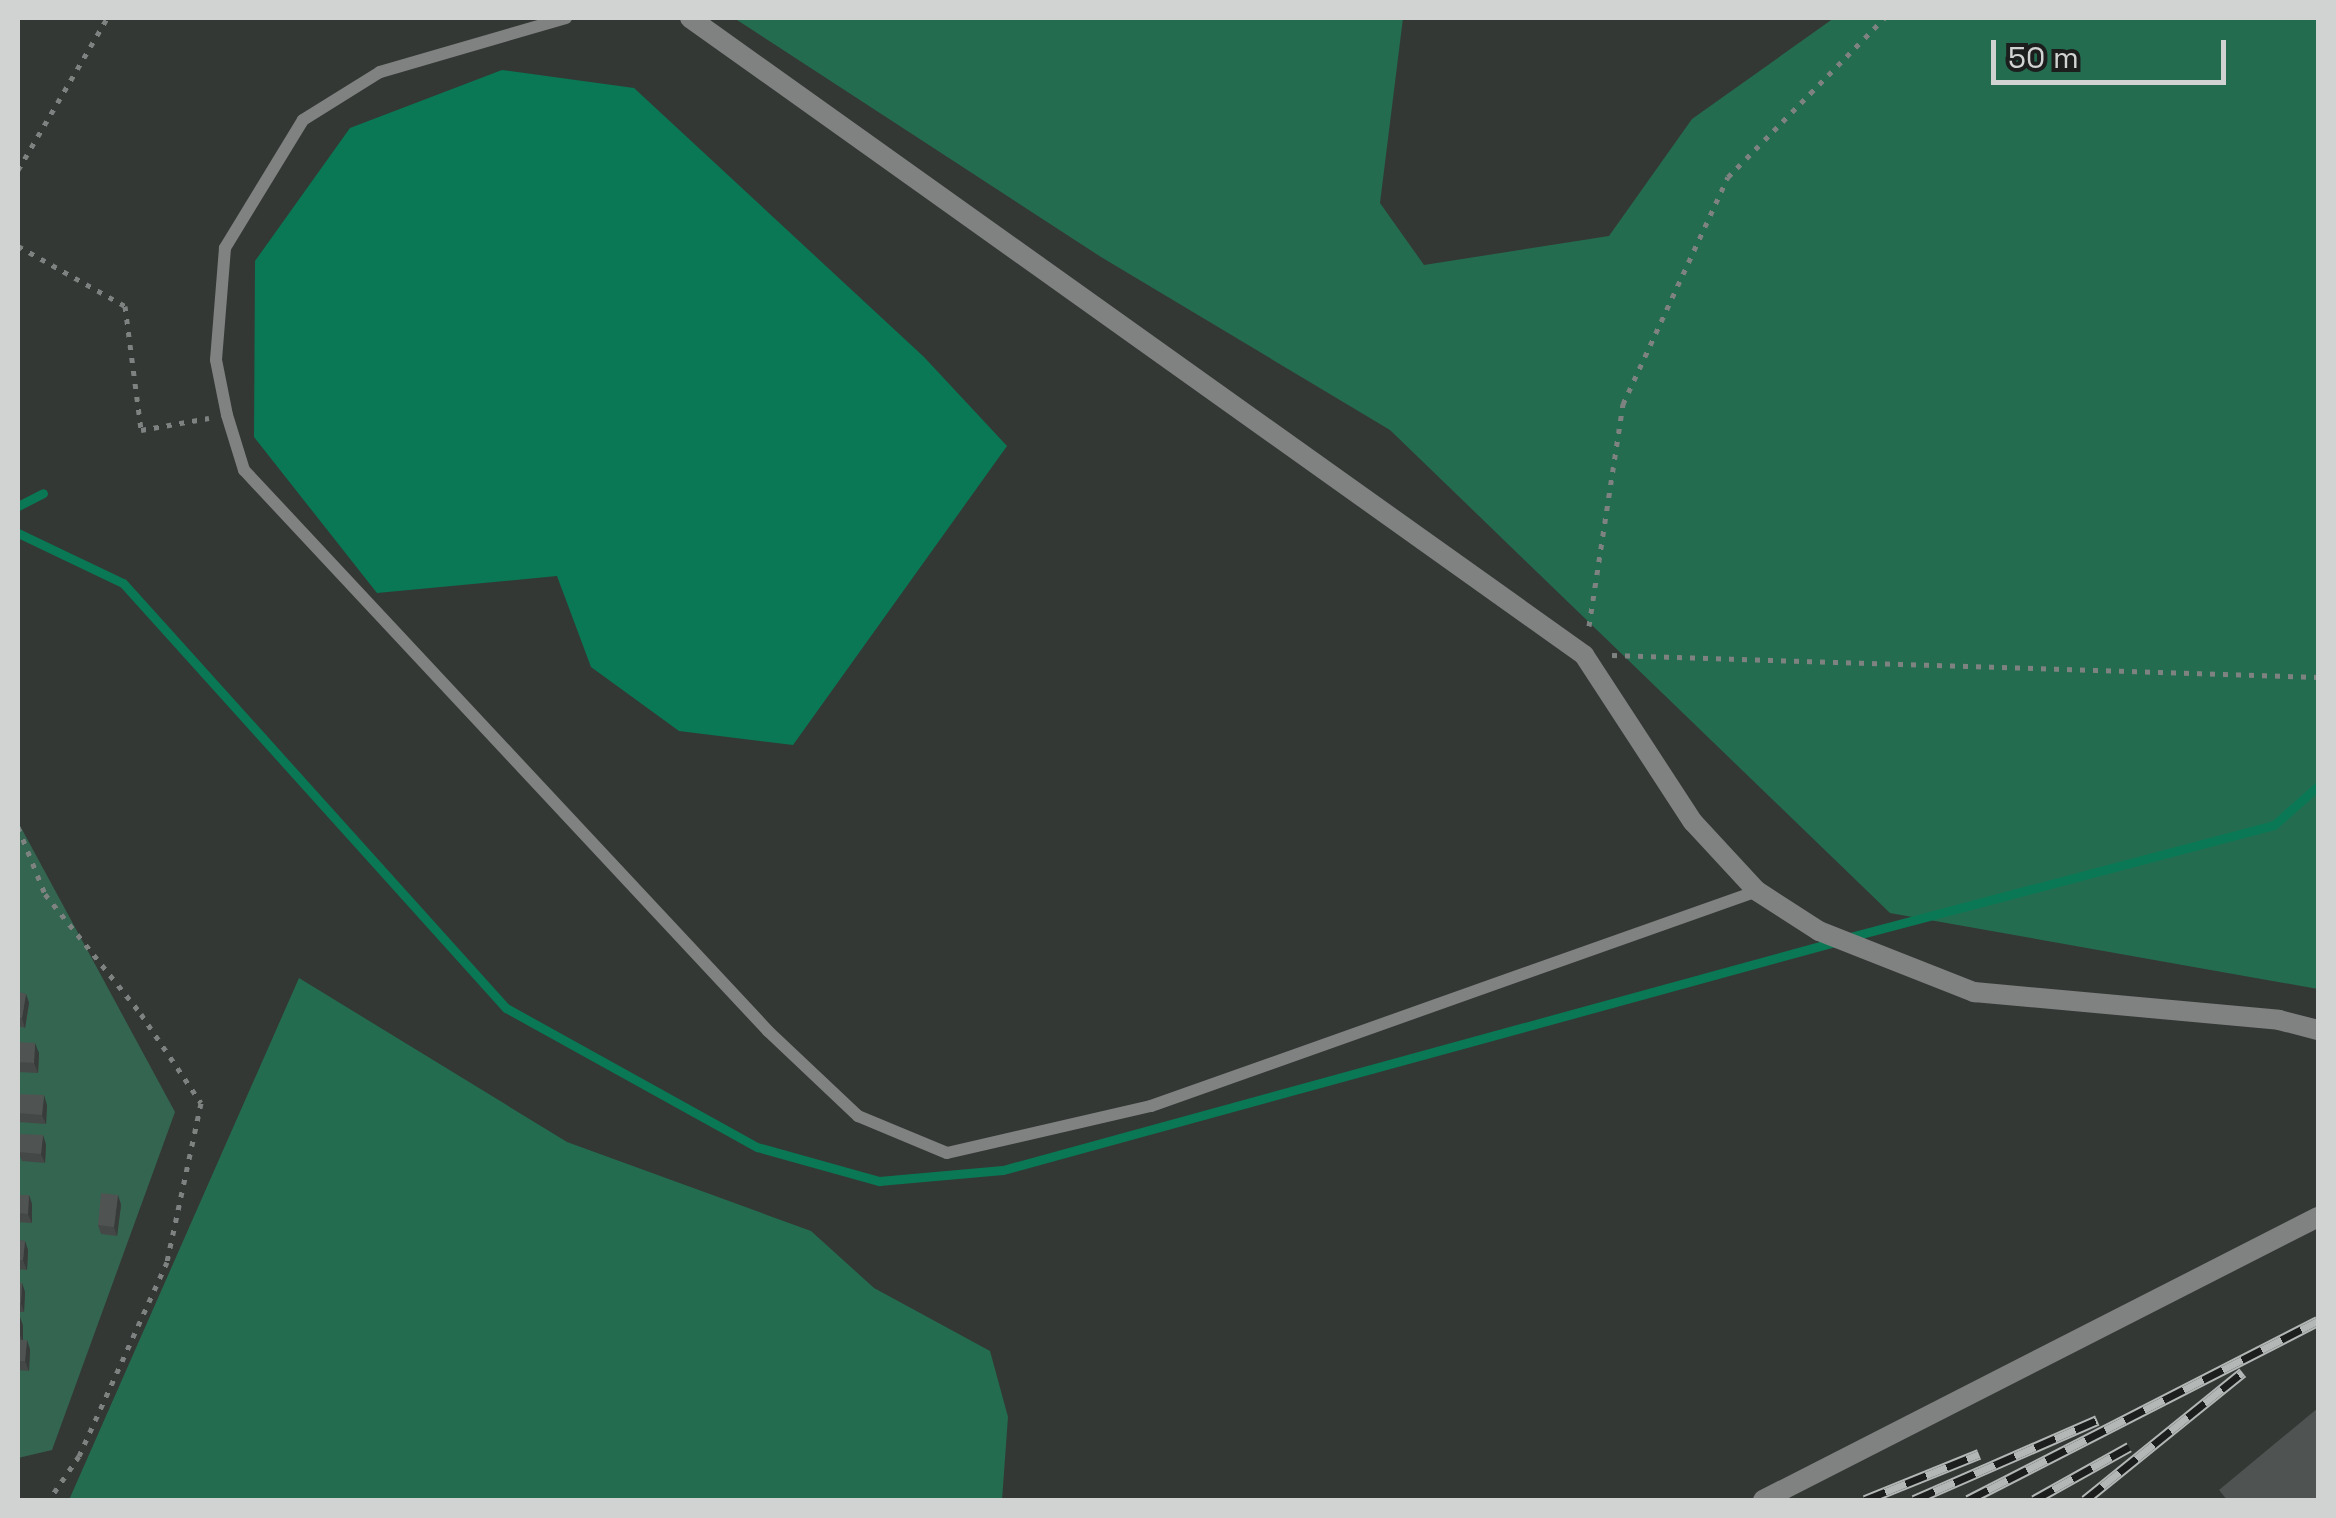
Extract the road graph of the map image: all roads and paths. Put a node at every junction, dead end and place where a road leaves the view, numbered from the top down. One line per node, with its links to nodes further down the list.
1 (107, 18): 5 (path)
2 (566, 18): 7 (lane)
3 (690, 18): 8 (street)
4 (1884, 18): 8 (path)
5 (18, 170)
6 (18, 246): 7 (path)
7 (227, 415): 11 (lane)
8 (1584, 654): 9 (path); 11 (street)
9 (2318, 677)
10 (18, 827): 14 (path)
11 (1756, 891): 12 (street)
12 (2318, 1030)
13 (2318, 1217): 15 (street)
14 (50, 1500)
15 (1763, 1500)

